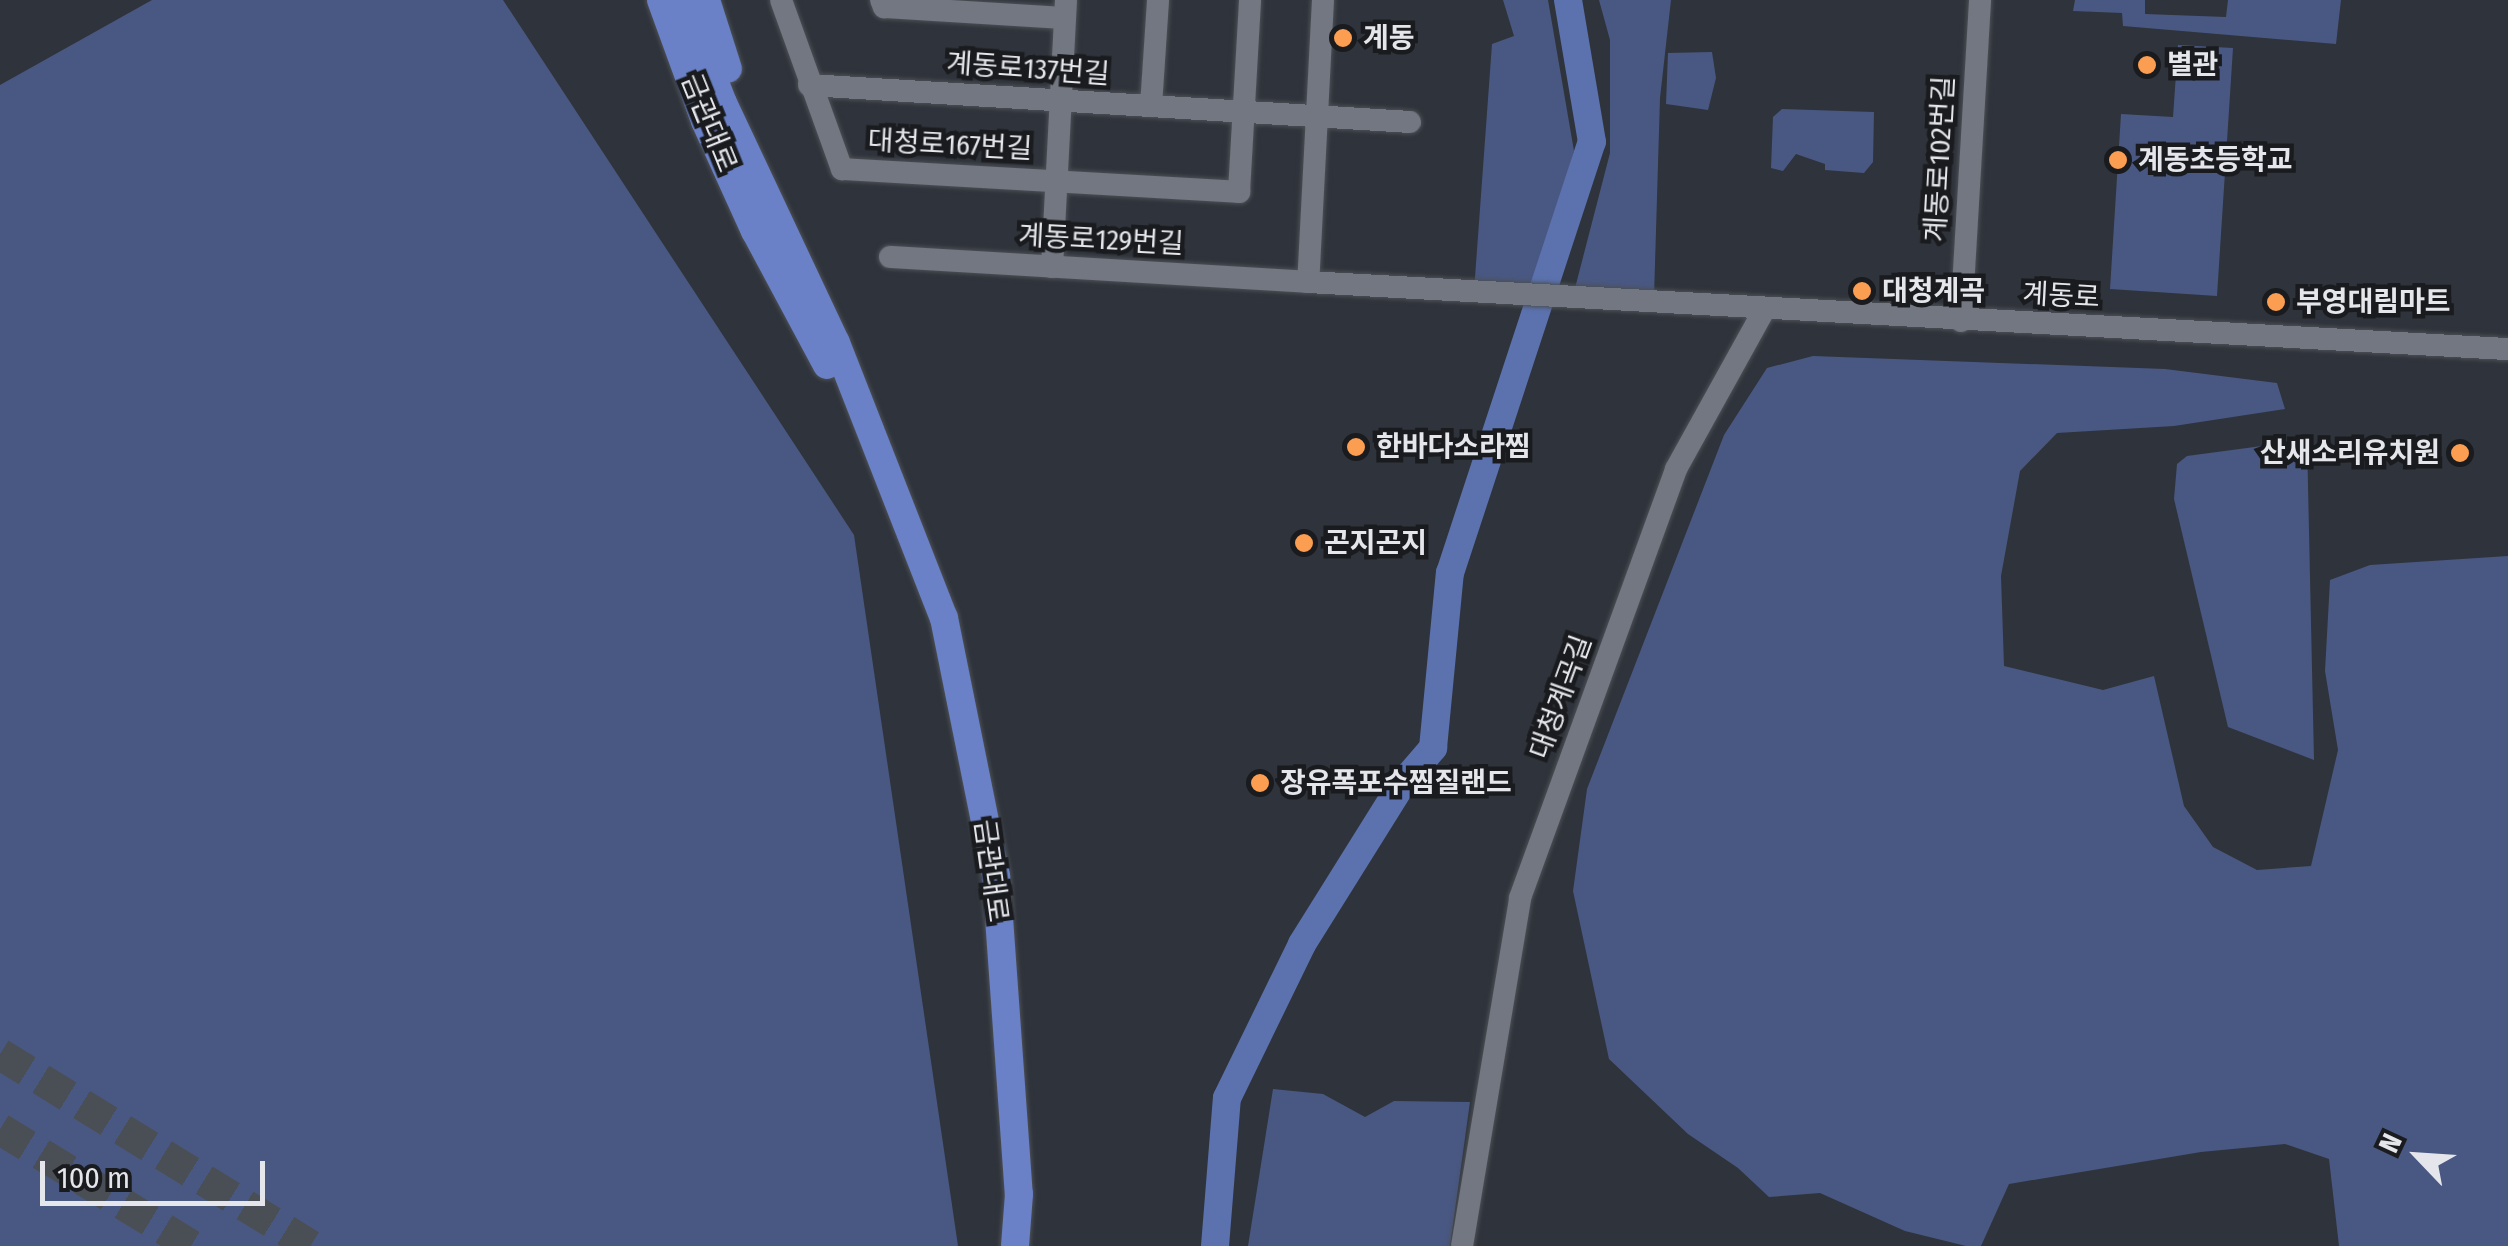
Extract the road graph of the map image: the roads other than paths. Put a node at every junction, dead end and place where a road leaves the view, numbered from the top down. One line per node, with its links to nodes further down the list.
1 (661, 0): 25 (main road, 금관대로)
2 (683, 0): 18 (main road, 금관대로)
3 (706, 0): 18 (main road)
4 (781, 0): 11 (street)
5 (1158, 0): 13 (street)
6 (1250, 0): 14 (street)
7 (1323, 0): 15 (street)
8 (1980, 0): 23 (street, 계동로102번길)
9 (882, 4): 10 (street, 대청로167번길)
10 (1066, 9): 12 (street, 대청로167번길)
11 (809, 85): 12 (street, 계동로137번길); 17 (street, 대청로167번길)
12 (1060, 101): 13 (street, 계동로137번길); 17 (street, 대청로167번길)
13 (1151, 106): 14 (street, 계동로137번길)
14 (1243, 112): 15 (street, 계동로137번길); 17 (street)
15 (1317, 116): 16 (street, 계동로137번길); 21 (street)
16 (1410, 122)
17 (1056, 180): 20 (street, 대청로167번길)
18 (780, 227): 25 (main road, 금관대로)
19 (890, 257): 20 (street, 계동로129번길)
20 (1052, 267): 21 (street, 계동로129번길)
21 (1308, 282): 22 (street, 계동로)
22 (1764, 310): 23 (street, 계동로); 27 (street, 대청계곡길)
23 (1961, 321): 24 (street, 계동로)
24 (2508, 349)
25 (904, 507): 26 (main road, 금관대로)
26 (1015, 1246)
27 (1462, 1246)

